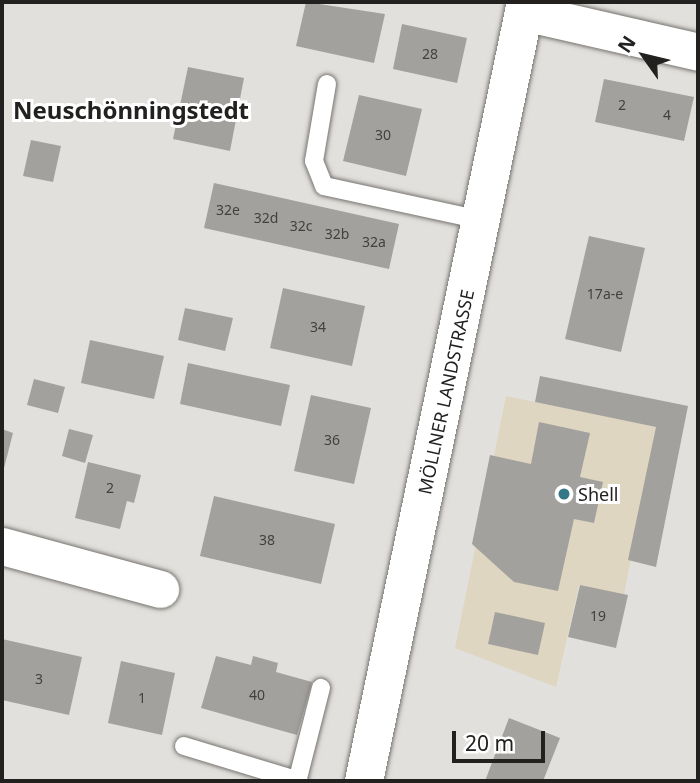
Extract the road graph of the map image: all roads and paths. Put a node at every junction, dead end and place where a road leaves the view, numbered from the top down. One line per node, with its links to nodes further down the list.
1 (525, 7): 2 (street); 4 (main road, MÖLLNER LANDSTRASSE)
2 (698, 52)
3 (327, 84): 4 (lane)
4 (481, 219): 10 (main road, MÖLLNER LANDSTRASSE)
5 (2, 546): 6 (street)
6 (160, 589)
7 (321, 688): 9 (lane)
8 (184, 746): 9 (lane)
9 (299, 780)
10 (365, 781)

